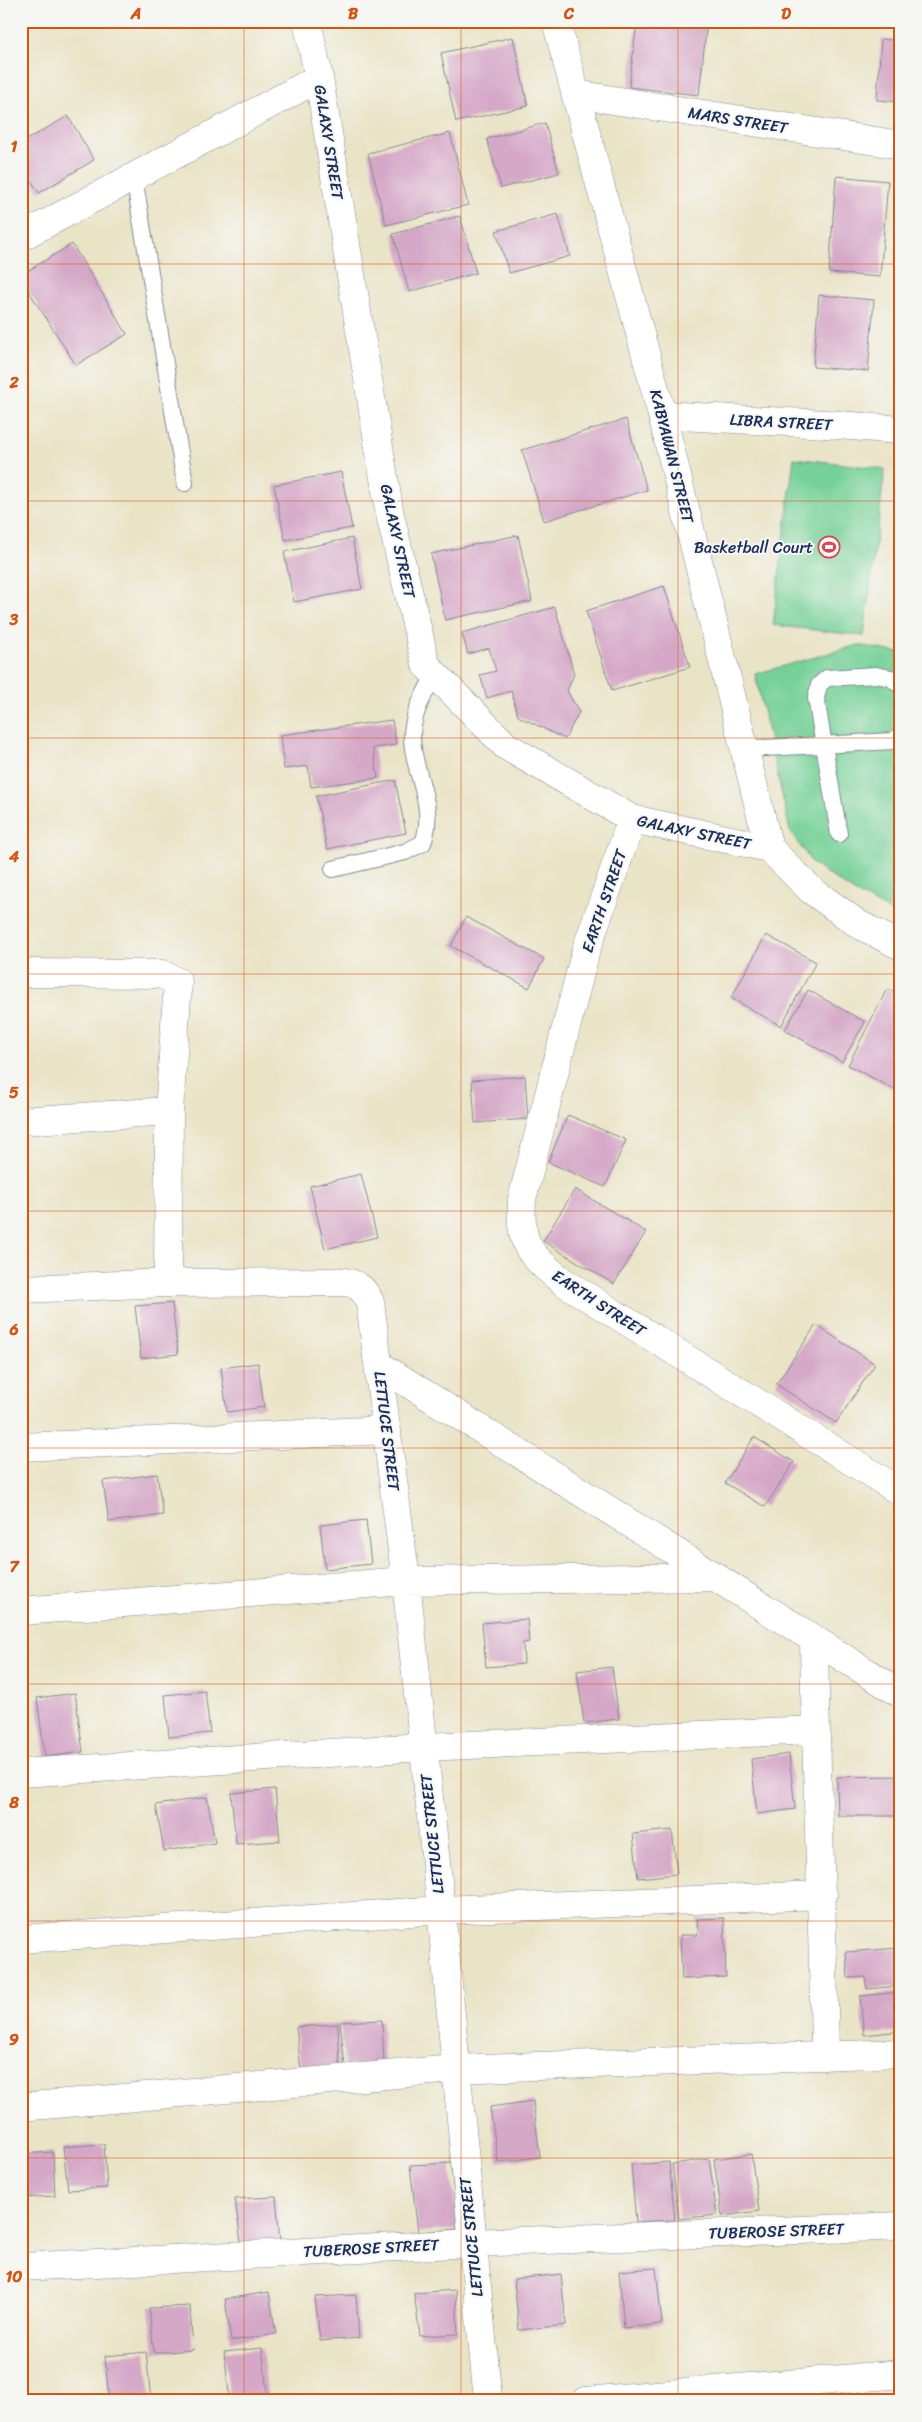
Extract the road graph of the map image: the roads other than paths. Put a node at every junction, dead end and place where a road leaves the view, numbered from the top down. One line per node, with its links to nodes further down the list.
1 (307, 21): 3 (street, GALAXY STREET)
2 (556, 21): 4 (street, KABYAWAN STREET)
3 (319, 78): 6 (street); 11 (street, GALAXY STREET)
4 (575, 94): 5 (street, MARS STREET); 8 (street, KABYAWAN STREET)
5 (901, 145)
6 (134, 177): 7 (street); 10 (lane)
7 (21, 237)
8 (662, 415): 9 (street, LIBRA STREET); 15 (street, KABYAWAN STREET)
9 (901, 430)
10 (186, 483)
11 (435, 674): 16 (street, GALAXY STREET); 19 (lane)
12 (901, 686): 14 (lane)
13 (901, 735): 14 (lane)
14 (825, 746): 15 (lane); 17 (lane)
15 (745, 749): 18 (street, KABYAWAN STREET)
16 (632, 819): 18 (street, GALAXY STREET); 29 (street, EARTH STREET)
17 (839, 834)
18 (769, 848): 20 (street)
19 (333, 868)
20 (901, 946)
21 (21, 973): 22 (street)
22 (169, 1111): 23 (street); 24 (street)
23 (21, 1121)
24 (168, 1283): 25 (street); 26 (street, LETTUCE STREET)
25 (21, 1289)
26 (379, 1365): 27 (street, LETTUCE STREET); 30 (street)
27 (387, 1430): 28 (street); 31 (street, LETTUCE STREET)
28 (21, 1447)
29 (901, 1492)
30 (717, 1576): 31 (street); 33 (street)
31 (406, 1581): 32 (street); 36 (street, LETTUCE STREET)
32 (21, 1611)
33 (814, 1641): 34 (street); 35 (street)
34 (901, 1694)
35 (816, 1730): 36 (street); 38 (street)
36 (423, 1747): 37 (street); 39 (street, LETTUCE STREET)
37 (21, 1773)
38 (823, 1896): 39 (street); 42 (street)
39 (441, 1910): 40 (street); 43 (street, LETTUCE STREET)
40 (21, 1939)
41 (901, 2053): 42 (street)
42 (825, 2056): 43 (street)
43 (454, 2069): 44 (street); 46 (street, LETTUCE STREET)
44 (21, 2108)
45 (901, 2226): 46 (street, TUBEROSE STREET)
46 (472, 2243): 47 (street, TUBEROSE STREET); 49 (street, LETTUCE STREET)
47 (21, 2267)
48 (901, 2374): 50 (street)
49 (488, 2401)
50 (586, 2401)

